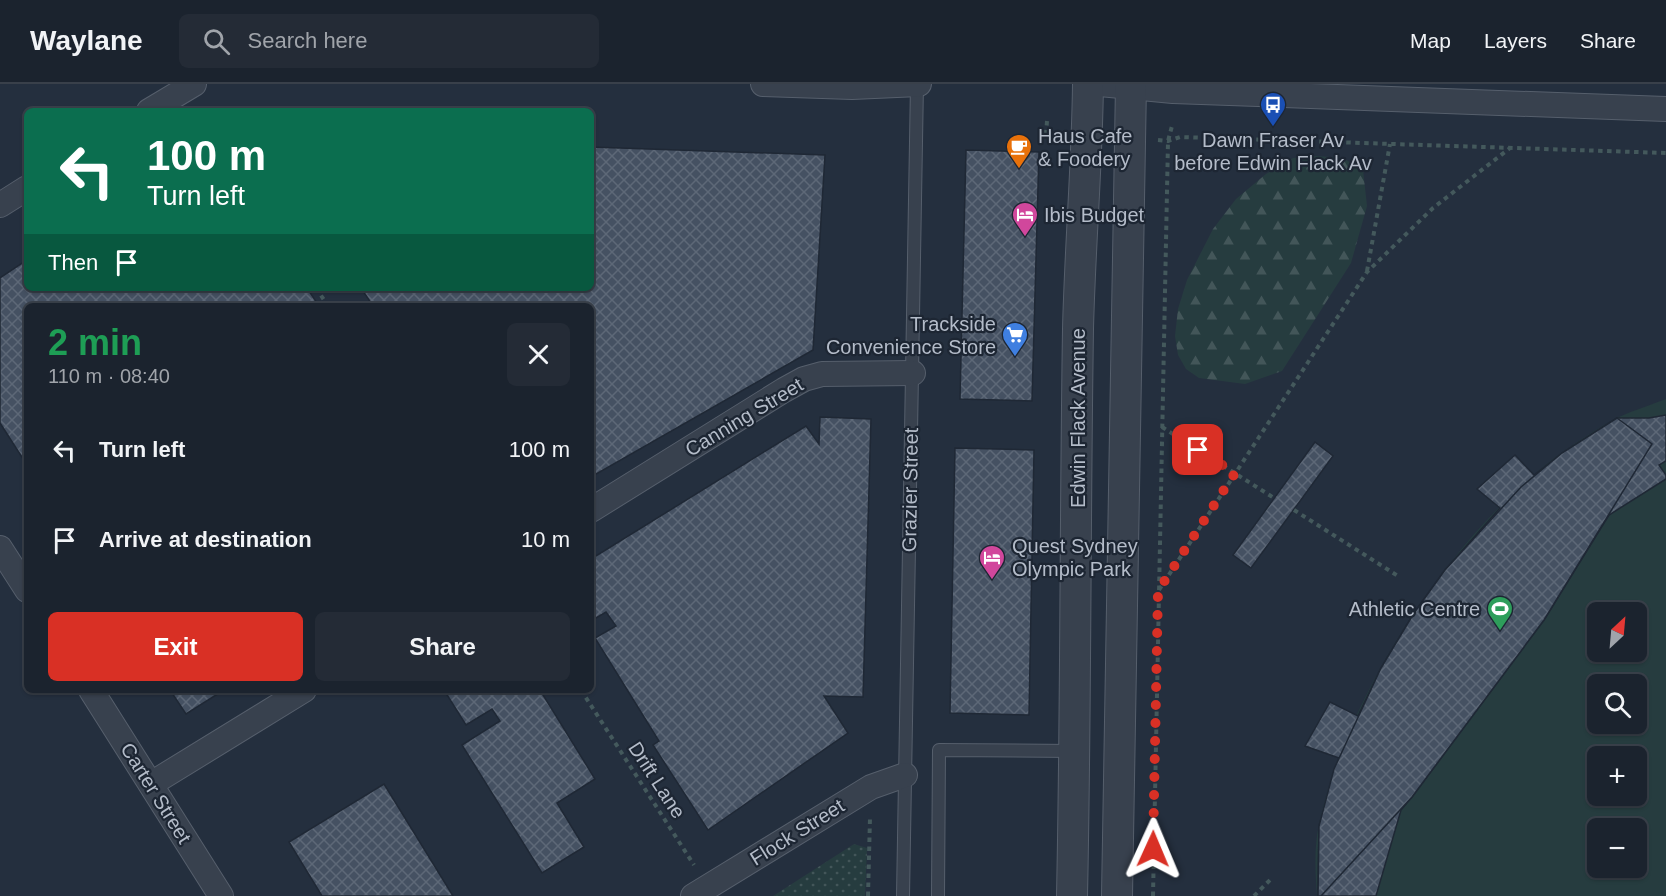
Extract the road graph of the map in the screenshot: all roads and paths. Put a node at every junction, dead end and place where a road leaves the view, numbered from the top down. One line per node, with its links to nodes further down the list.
1 (194, 84): 7 (street)
2 (763, 84): 3 (street)
3 (918, 84): 20 (lane, Grazier Street)
4 (1088, 84): 33 (street, Edwin Flack Avenue)
5 (1100, 84): 6 (street)
6 (1131, 85): 8 (street); 44 (street)
7 (154, 108)
8 (1666, 109)
9 (1047, 121): 11 (path)
10 (1172, 126): 13 (path)
11 (1064, 136)
12 (1151, 139): 13 (path)
13 (1168, 141): 14 (path); 21 (path)
14 (1390, 144): 15 (path); 19 (path)
15 (1510, 148): 16 (path); 19 (path)
16 (1666, 153)
17 (24, 190): 18 (street)
18 (0, 205)
19 (1367, 272): 22 (path)
20 (913, 373): 24 (street, Canning Street); 34 (lane, Grazier Street)
21 (1161, 426): 22 (path); 29 (path)
22 (1235, 473): 23 (path); 29 (path)
23 (1274, 498)
24 (594, 508)
25 (1294, 510): 27 (path)
26 (0, 548): 28 (street)
27 (1398, 576)
28 (24, 585)
29 (1158, 591): 45 (path)
30 (93, 693): 35 (street, Carter Street)
31 (299, 693): 35 (street)
32 (583, 693): 38 (path, Drift Lane)
33 (1075, 752): 42 (lane); 43 (street, Edwin Flack Avenue)
34 (905, 775): 36 (street, Flock Street); 41 (lane, Grazier Street)
35 (151, 784): 39 (street, Carter Street)
36 (871, 787): 38 (street, Flock Street); 40 (path)
37 (1272, 878): 46 (path)
38 (701, 891)
39 (221, 896)
40 (868, 896)
41 (903, 896)
42 (938, 896)
43 (1072, 896)
44 (1117, 896)
45 (1152, 896)
46 (1254, 896)

